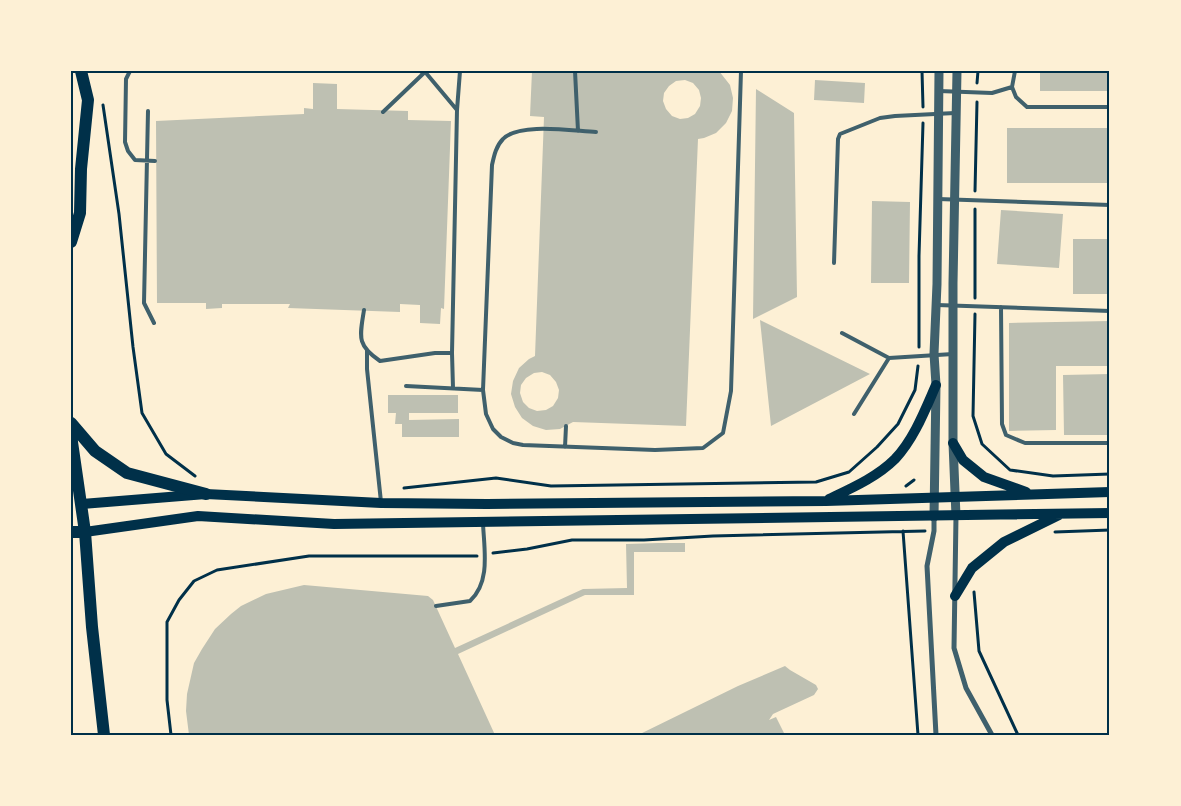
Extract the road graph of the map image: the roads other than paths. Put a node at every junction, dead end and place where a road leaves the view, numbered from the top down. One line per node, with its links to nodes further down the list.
1 (81, 71): 26 (main road)
2 (130, 71): 22 (lane)
3 (420, 71): 10 (lane)
4 (460, 71): 15 (lane)
5 (575, 71): 20 (lane)
6 (742, 71): 50 (lane)
7 (939, 71): 12 (street)
8 (957, 71): 13 (street)
9 (1015, 71): 11 (lane)
10 (426, 72): 15 (lane); 17 (lane)
11 (1012, 87): 13 (lane); 14 (lane)
12 (939, 91): 13 (lane); 19 (street)
13 (957, 91): 18 (street)
14 (1110, 107)
15 (457, 110): 36 (lane)
16 (148, 112): 33 (lane)
17 (383, 112)
18 (957, 113): 19 (lane); 24 (street)
19 (939, 114): 23 (street); 27 (lane)
20 (578, 131): 21 (lane); 43 (lane)
21 (596, 132)
22 (155, 161)
23 (938, 199): 24 (lane); 28 (street)
24 (956, 201): 25 (lane); 29 (street)
25 (1110, 205)
26 (71, 242)
27 (834, 264)
28 (936, 305): 29 (lane); 37 (street)
29 (954, 305): 30 (lane); 38 (street)
30 (1001, 307): 32 (lane); 49 (lane)
31 (364, 310): 35 (lane)
32 (1110, 311)
33 (154, 323)
34 (842, 333): 39 (lane)
35 (367, 350): 36 (lane); 57 (lane)
36 (452, 353): 42 (lane)
37 (934, 354): 38 (lane); 39 (lane); 40 (street)
38 (954, 354): 48 (street)
39 (889, 358): 44 (lane)
40 (936, 385): 54 (street); 56 (main road)
41 (406, 386): 42 (lane)
42 (453, 388): 43 (lane)
43 (484, 390): 50 (lane)
44 (854, 414)
45 (71, 422): 52 (main road)
46 (566, 426): 50 (lane)
47 (71, 435): 58 (main road)
48 (954, 443): 53 (main road); 55 (street)
49 (1110, 443)
50 (565, 447)
51 (1110, 492): 53 (main road)
52 (206, 494): 57 (main road); 58 (main road)
53 (1041, 495): 55 (main road)
54 (933, 497): 55 (main road); 56 (main road); 62 (street)
55 (956, 497): 61 (street)
56 (826, 501): 57 (main road)
57 (381, 503)
58 (76, 504): 65 (main road)
59 (1110, 513): 60 (main road)
60 (1062, 514): 61 (main road); 66 (main road)
61 (956, 516): 62 (main road); 66 (street)
62 (934, 517): 63 (main road); 69 (street)
63 (483, 521): 65 (main road); 67 (lane)
64 (71, 532): 65 (main road)
65 (85, 532): 68 (main road)
66 (955, 596): 70 (street)
67 (436, 606)
68 (104, 735)
69 (936, 735)
70 (992, 735)

